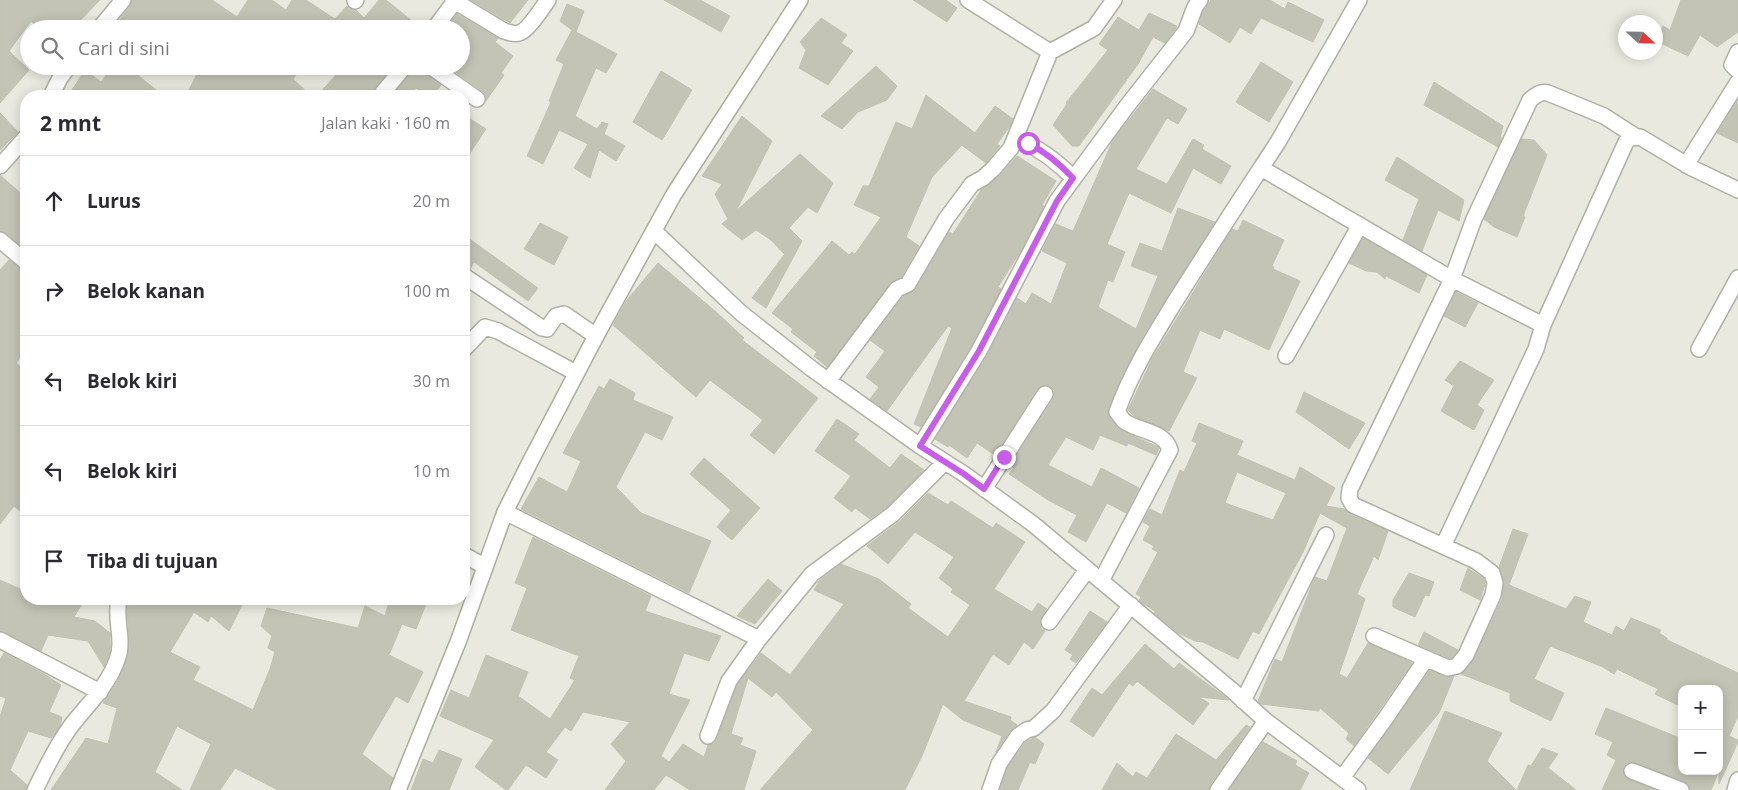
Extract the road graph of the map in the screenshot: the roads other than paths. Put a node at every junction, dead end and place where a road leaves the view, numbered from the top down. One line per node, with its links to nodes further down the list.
1 (123, 0): 9 (street)
2 (548, 0): 8 (street)
3 (800, 0): 32 (street)
4 (968, 0): 11 (street)
5 (1114, 0): 11 (street)
6 (1200, 0): 29 (street)
7 (1359, 0): 28 (street)
8 (454, 1): 10 (street)
9 (106, 20)
10 (440, 20)
11 (1050, 52): 24 (street)
12 (1738, 52): 13 (street)
13 (1738, 71)
14 (62, 75): 18 (street)
15 (398, 75): 19 (street)
16 (443, 75): 20 (street)
17 (1738, 82): 26 (street)
18 (54, 90)
19 (385, 90)
20 (464, 90)
21 (470, 94): 22 (street)
22 (477, 99)
23 (1635, 136): 26 (street); 35 (street); 38 (street)
24 (1016, 137): 29 (street); 44 (street)
25 (20, 143): 27 (street)
26 (1686, 165): 30 (street)
27 (0, 166)
28 (1261, 168): 31 (street); 55 (street)
29 (1073, 178): 46 (street)
30 (1738, 190)
31 (1360, 225): 35 (street); 42 (street)
32 (654, 231): 39 (street); 44 (street)
33 (0, 240): 34 (street)
34 (20, 257)
35 (1452, 278): 38 (street); 51 (street)
36 (1738, 278): 41 (street)
37 (470, 280): 39 (street)
38 (1543, 326): 51 (street)
39 (596, 336): 43 (street)
40 (470, 343): 43 (street)
41 (1699, 349)
42 (1286, 356)
43 (576, 374): 49 (street)
44 (828, 381): 46 (street)
45 (1045, 394): 48 (street)
46 (920, 446): 47 (street)
47 (945, 462): 48 (street); 60 (street)
48 (984, 489): 54 (street)
49 (505, 512): 53 (street); 60 (street)
50 (1326, 535): 64 (street)
51 (1443, 546): 62 (street)
52 (470, 558): 53 (street)
53 (484, 566): 71 (street)
54 (1087, 570): 55 (street); 58 (street)
55 (1101, 581): 57 (street)
56 (118, 605): 63 (street)
57 (1131, 605): 64 (street); 72 (street)
58 (1049, 622)
59 (1374, 636): 62 (street)
60 (759, 639): 66 (street)
61 (0, 640): 63 (street)
62 (1426, 658): 68 (street)
63 (100, 692): 70 (street)
64 (1243, 701): 65 (street)
65 (1266, 721): 68 (street); 73 (street)
66 (708, 736)
67 (1632, 772): 75 (street)
68 (1342, 778): 74 (street)
69 (1738, 780): 76 (street)
70 (35, 790)
71 (398, 790)
72 (990, 790)
73 (1218, 790)
74 (1357, 790)
75 (1681, 790)
76 (1734, 790)

